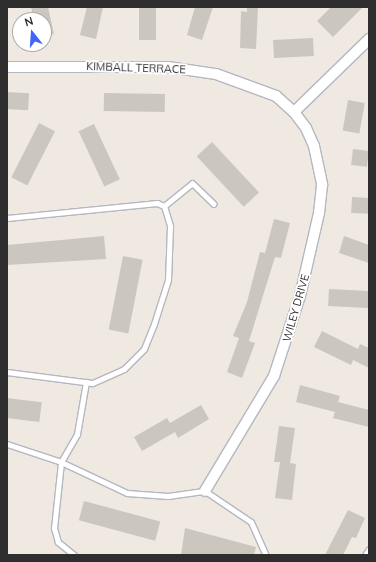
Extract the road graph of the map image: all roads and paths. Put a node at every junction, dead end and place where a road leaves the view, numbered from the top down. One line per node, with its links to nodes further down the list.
1 (369, 39): 3 (street)
2 (7, 67): 3 (street, KIMBALL TERRACE)
3 (294, 112): 11 (street, WILEY DRIVE)
4 (214, 204): 5 (lane)
5 (164, 206): 6 (lane); 8 (lane)
6 (7, 218)
7 (7, 372): 8 (lane)
8 (86, 382): 10 (lane)
9 (7, 444): 10 (lane)
10 (61, 462): 11 (lane); 13 (lane)
11 (205, 491): 14 (lane)
12 (369, 549): 15 (lane)
13 (74, 555)
14 (266, 555)
15 (365, 555)

